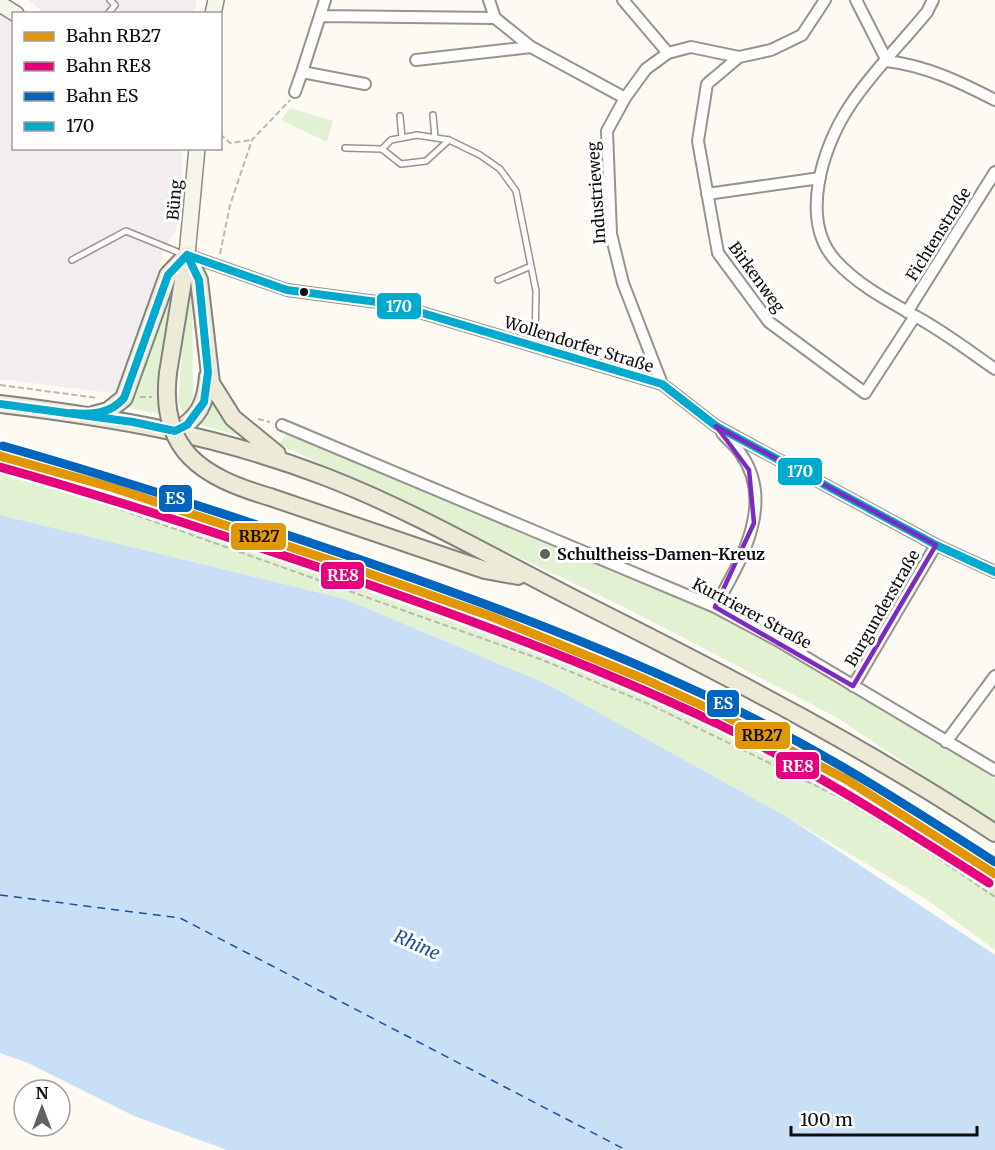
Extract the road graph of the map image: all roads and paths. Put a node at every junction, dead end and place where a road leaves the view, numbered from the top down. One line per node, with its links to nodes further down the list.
1 (110, 0): 10 (lane)
2 (325, 0): 11 (street)
3 (489, 0): 12 (street)
4 (623, 0): 14 (street)
5 (825, 0): 15 (street, Industrieweg)
6 (856, 0): 17 (street)
7 (933, 0): 17 (street)
8 (0, 4): 9 (street)
9 (13, 12)
10 (110, 12)
11 (320, 16): 12 (street); 18 (street)
12 (495, 18): 13 (street)
13 (531, 47): 16 (street); 21 (street)
14 (668, 53): 15 (street, Industrieweg); 21 (street, Industrieweg)
15 (739, 57): 36 (street, Birkenweg)
16 (416, 60)
17 (887, 61): 22 (street); 35 (street)
18 (302, 72): 19 (street); 20 (street)
19 (364, 84)
20 (295, 92)
21 (625, 98): 46 (street, Industrieweg)
22 (995, 100)
23 (285, 108): 30 (path)
24 (433, 115): 28 (lane)
25 (400, 116): 27 (lane)
26 (222, 136): 30 (path)
27 (402, 138): 28 (lane); 32 (lane)
28 (435, 138): 29 (lane)
29 (449, 140): 32 (lane); 40 (lane)
30 (252, 141): 39 (path)
31 (345, 148): 32 (lane)
32 (382, 149)
33 (197, 150): 37 (street, Büng)
34 (995, 172): 42 (street, Fichtenstraße)
35 (820, 178): 36 (street); 42 (street)
36 (707, 194): 42 (street, Birkenweg)
37 (187, 255): 38 (lane); 39 (street, Wollendorfer Straße); 45 (main road); 48 (main road); 58 (main road, bridge)
38 (72, 260)
39 (218, 266): 43 (street, Wollendorfer Straße)
40 (529, 267): 41 (lane); 43 (lane)
41 (498, 280)
42 (911, 314): 44 (street)
43 (535, 346): 46 (street, Wollendorfer Straße)
44 (995, 369)
45 (208, 372): 53 (main road); 54 (main road)
46 (662, 384): 52 (street, Wollendorfer Straße)
47 (0, 385): 48 (path)
48 (124, 398): 50 (main road)
49 (0, 404): 50 (main road)
50 (88, 415): 53 (main road)
51 (282, 425): 59 (street, Kurtrierer Straße)
52 (716, 426): 56 (street, Wollendorfer Straße); 59 (street)
53 (175, 431): 54 (main road)
54 (295, 466): 58 (main road)
55 (0, 473): 65 (path)
56 (936, 545): 57 (street, Wollendorfer Straße); 61 (street, Burgunderstraße)
57 (995, 572)
58 (532, 578): 64 (main road)
59 (715, 607): 61 (street, Kurtrierer Straße)
60 (995, 676): 62 (street)
61 (853, 686): 62 (street, Kurtrierer Straße)
62 (946, 742): 63 (street, Kurtrierer Straße)
63 (995, 770)
64 (995, 833)
65 (995, 897)

